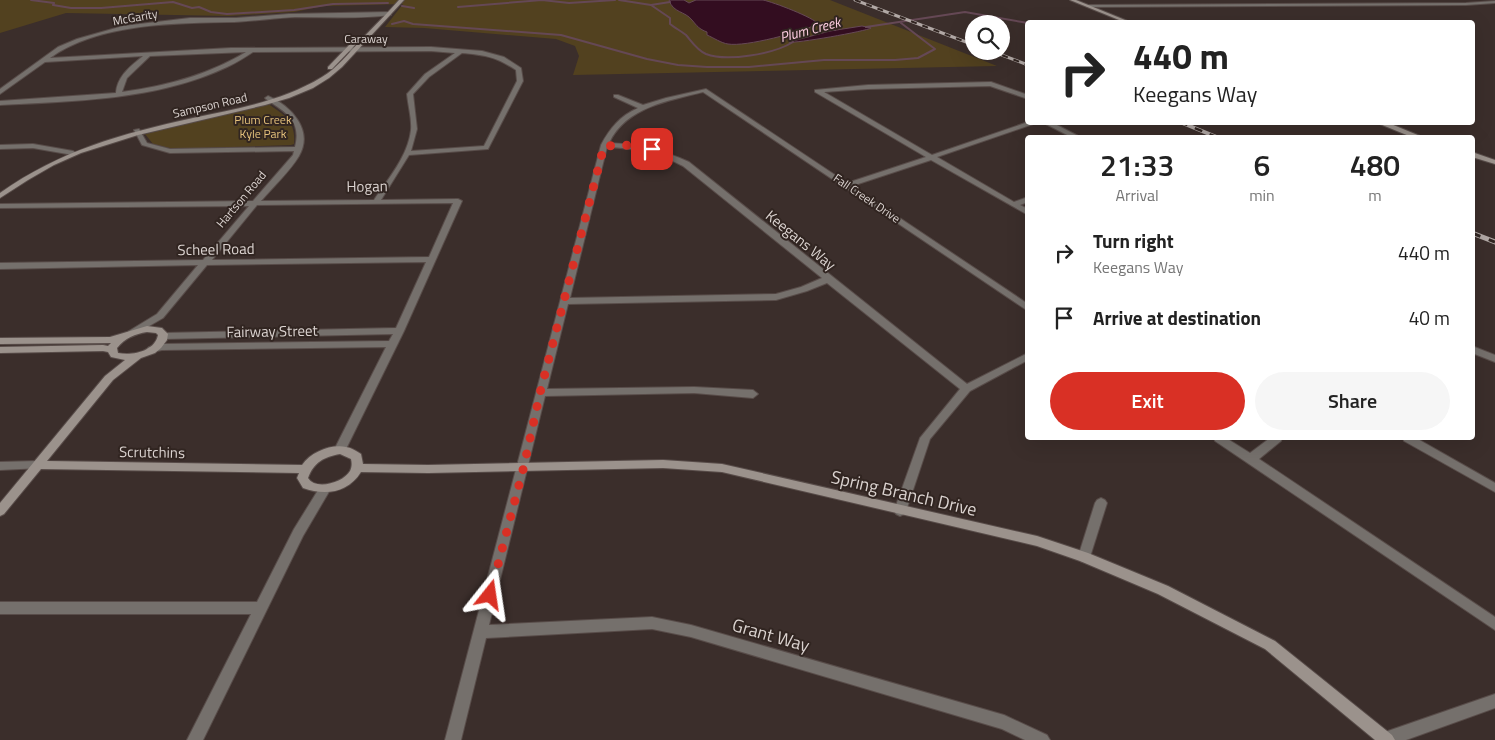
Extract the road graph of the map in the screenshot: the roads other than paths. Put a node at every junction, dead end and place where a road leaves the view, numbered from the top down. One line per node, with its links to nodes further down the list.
1 (396, 0): 9 (street, Sampson Road)
2 (402, 0): 8 (street, Sampson Road)
3 (1072, 0): 7 (street)
4 (1396, 0): 6 (street)
5 (1495, 2): 6 (street)
6 (1403, 4): 7 (street)
7 (1088, 6): 10 (street)
8 (389, 14): 9 (street, McGarity); 12 (street, Sampson Road)
9 (381, 15): 11 (street, Sampson Road); 16 (street, McGarity)
10 (1122, 20)
11 (347, 49): 12 (street, Caraway); 13 (street, Caraway); 21 (street, Sampson Road)
12 (356, 49): 14 (street, Caraway); 21 (street, Sampson Road)
13 (252, 50): 15 (street, Caraway); 18 (street)
14 (461, 52): 34 (street); 34 (street, Caraway)
15 (149, 54): 16 (street, Caraway); 18 (street)
16 (43, 60): 17 (street, McGarity)
17 (0, 92)
18 (119, 94): 22 (street)
19 (616, 96): 23 (street)
20 (1025, 96): 36 (street)
21 (270, 100): 27 (street, Sampson Road); 32 (street)
22 (0, 104)
23 (642, 107): 30 (street); 38 (street, Fall Creek Drive)
24 (1027, 125): 36 (street)
25 (1050, 125): 28 (street)
26 (1386, 125): 29 (street)
27 (138, 132): 32 (street); 33 (street, Sampson Road)
28 (1072, 135)
29 (1414, 135)
30 (604, 146): 50 (street, Keegans Way); 51 (street)
31 (0, 147): 33 (street)
32 (298, 149): 43 (street, Hartson Road)
33 (70, 152): 39 (street, Sampson Road); 40 (street, Sampson Road)
34 (407, 153): 42 (street)
35 (1475, 155): 37 (street)
36 (930, 157): 38 (street); 44 (street)
37 (1495, 162)
38 (848, 185): 52 (street, Fall Creek Drive)
39 (0, 187)
40 (0, 196)
41 (1025, 200): 44 (street)
42 (376, 202): 43 (street, Hogan); 47 (street, Hogan)
43 (255, 204): 45 (street, Hogan); 48 (street, Hartson Road)
44 (1014, 205): 46 (street)
45 (0, 206)
46 (1025, 211)
47 (433, 259): 48 (street, Scheel Road); 54 (street, Hogan)
48 (206, 263): 49 (street, Scheel Road); 53 (street, Hartson Road)
49 (0, 266)
50 (828, 279): 51 (street); 67 (street, Keegans Way)
51 (566, 301): 68 (street)
52 (1025, 306)
53 (160, 316): 55 (street); 56 (street, Hartson Road)
54 (399, 331): 55 (street, Fairway Street); 58 (street, Hogan)
55 (162, 334): 56 (street); 59 (street)
56 (128, 335): 57 (street); 62 (street)
57 (0, 341)
58 (392, 344): 59 (street, Fairway Street); 73 (street, Hogan)
59 (152, 349): 63 (street)
60 (0, 350): 62 (street)
61 (1475, 350): 65 (street)
62 (114, 353): 63 (street); 66 (street)
63 (138, 355): 66 (street)
64 (1025, 358): 67 (street)
65 (1495, 359)
66 (109, 378): 75 (street)
67 (966, 389): 84 (street)
68 (540, 393): 69 (street); 77 (street)
69 (753, 394)
70 (1222, 440): 74 (street)
71 (1275, 440): 74 (street)
72 (1411, 440): 80 (street)
73 (340, 450): 78 (street); 79 (street)
74 (1251, 459): 88 (street)
75 (37, 465): 76 (street, Scrutchins); 79 (street, Scrutchins); 83 (street)
76 (0, 466)
77 (524, 466): 78 (street, Spring Branch Drive); 84 (street, Spring Branch Drive); 89 (street)
78 (358, 468): 81 (street)
79 (304, 469): 81 (street)
80 (1495, 488)
81 (324, 490): 87 (street)
82 (1101, 503): 85 (street)
83 (0, 511)
84 (900, 511): 85 (street, Spring Branch Drive)
85 (1084, 557): 94 (street, Spring Branch Drive)
86 (0, 608): 87 (street)
87 (260, 608): 91 (street)
88 (1495, 624)
89 (480, 632): 92 (street); 93 (street, Grant Way)
90 (1495, 701): 94 (street)
91 (195, 740)
92 (453, 740)
93 (1042, 740)
94 (1386, 740)

